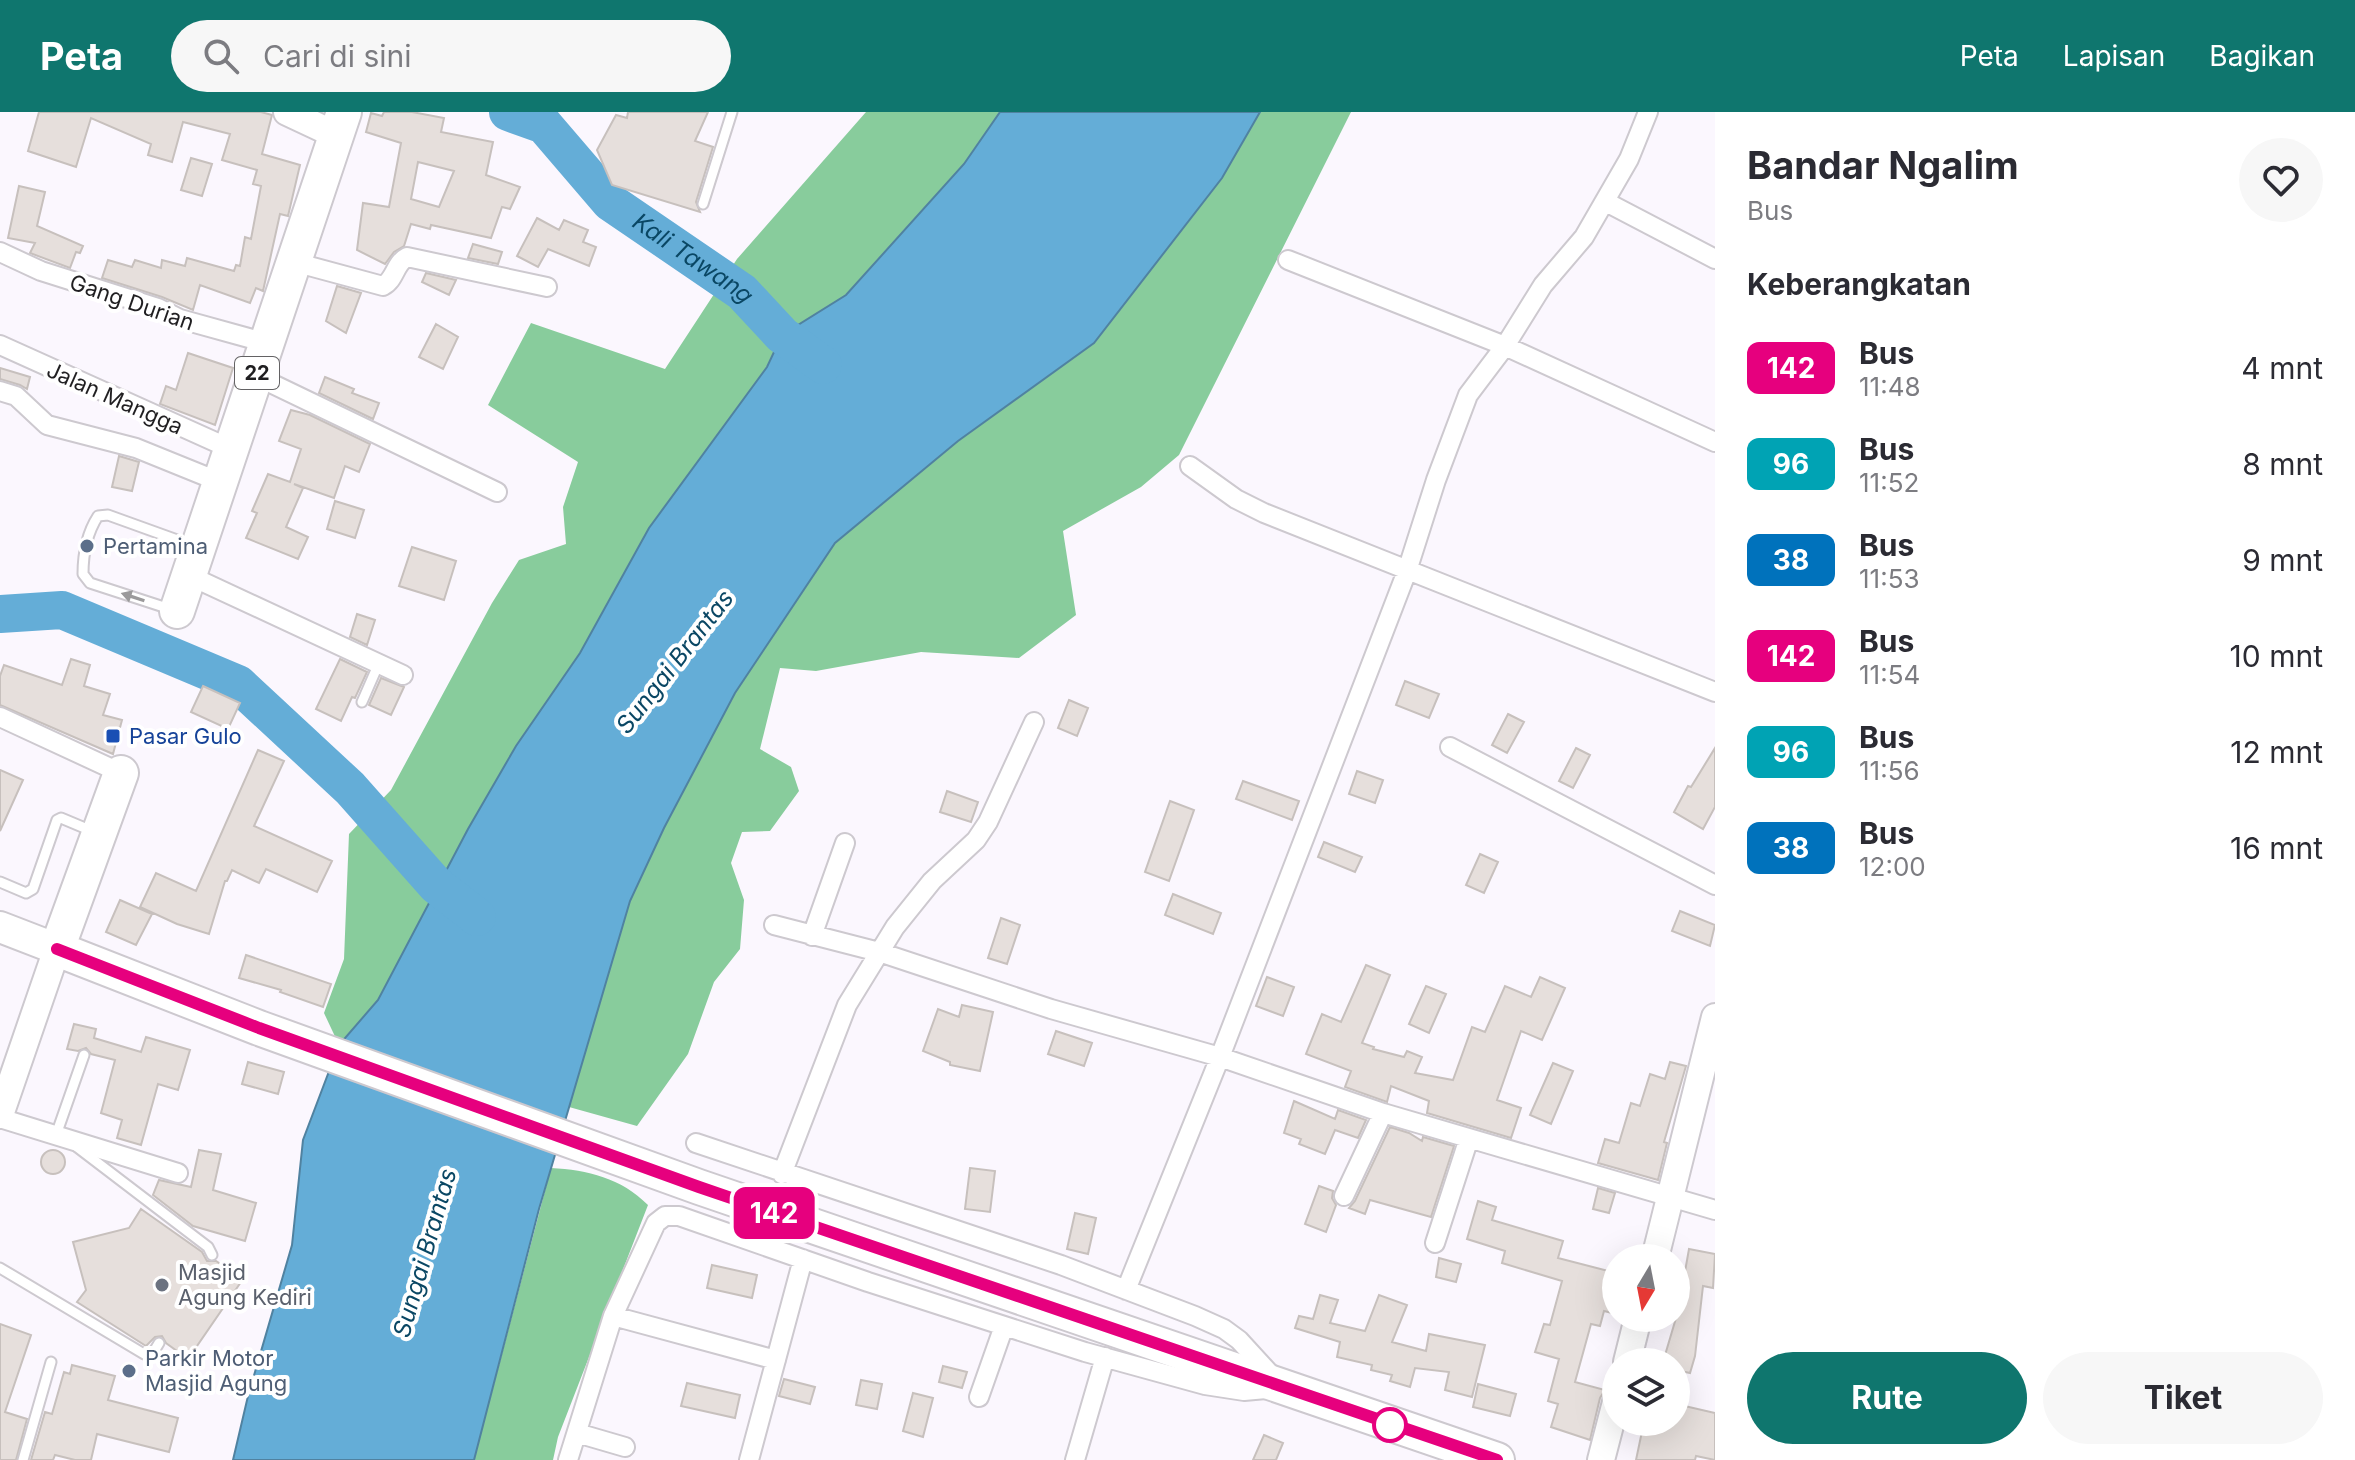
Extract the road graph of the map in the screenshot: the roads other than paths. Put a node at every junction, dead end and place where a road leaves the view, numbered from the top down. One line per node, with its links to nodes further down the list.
1 (287, 112): 4 (street)
2 (732, 112): 6 (lane)
3 (1648, 112): 5 (street)
4 (340, 123): 10 (highway, 22)
5 (1606, 202): 8 (street); 14 (street)
6 (703, 204)
7 (0, 252): 12 (street, Gang Durian)
8 (1715, 259)
9 (1288, 260): 14 (street)
10 (294, 262): 11 (street); 12 (highway, 22)
11 (547, 287)
12 (267, 343): 15 (highway, 22)
13 (0, 345): 18 (street, Jalan Mangga)
14 (1505, 346): 17 (street); 23 (street)
15 (256, 376): 18 (highway, 22); 21 (street)
16 (0, 391): 20 (street)
17 (1715, 442)
18 (231, 449): 20 (highway, 22)
19 (1190, 466): 23 (street)
20 (220, 482): 22 (highway, 22)
21 (497, 492)
22 (193, 561): 24 (highway, 22); 24 (lane, one-way to 22); 25 (street)
23 (1407, 571): 27 (street); 44 (street)
24 (177, 611)
25 (379, 663): 26 (street); 28 (lane)
26 (403, 675)
27 (1715, 692)
28 (362, 702)
29 (0, 717): 32 (street)
30 (1034, 722): 41 (street)
31 (1450, 747): 36 (street)
32 (121, 773): 33 (highway)
33 (99, 834): 35 (lane); 40 (highway)
34 (845, 843): 39 (street)
35 (0, 882)
36 (1715, 885)
37 (774, 925): 39 (street)
38 (0, 927): 40 (main road)
39 (812, 936): 41 (street)
40 (57, 949): 46 (street); 67 (highway)
41 (879, 952): 44 (street); 51 (street)
42 (1715, 1017): 53 (street)
43 (84, 1055): 47 (lane)
44 (1220, 1057): 45 (street); 60 (street)
45 (1383, 1113): 48 (street); 52 (street)
46 (0, 1117): 47 (street)
47 (62, 1138): 50 (street); 57 (lane)
48 (1469, 1138): 53 (street); 55 (street)
49 (696, 1143): 51 (street)
50 (178, 1173)
51 (782, 1174): 60 (street)
52 (1344, 1196)
53 (1671, 1196): 54 (street); 56 (street)
54 (1715, 1210)
55 (1435, 1243)
56 (1659, 1244)
57 (212, 1255)
58 (803, 1259): 61 (street); 62 (street); 65 (street)
59 (0, 1268): 63 (lane)
60 (1126, 1290): 67 (street)
61 (613, 1316): 65 (street); 69 (street)
62 (1004, 1326): 64 (street); 68 (street)
63 (159, 1343)
64 (1105, 1357): 67 (street); 76 (street)
65 (776, 1360): 75 (street)
66 (51, 1362): 73 (lane)
67 (1282, 1387): 72 (highway)
68 (979, 1397)
69 (577, 1433): 71 (street); 74 (street)
70 (1607, 1436): 78 (street)
71 (625, 1447)
72 (1444, 1452): 77 (highway)
73 (23, 1460)
74 (568, 1460)
75 (749, 1460)
76 (1075, 1460)
77 (1497, 1460)
78 (1601, 1460)

